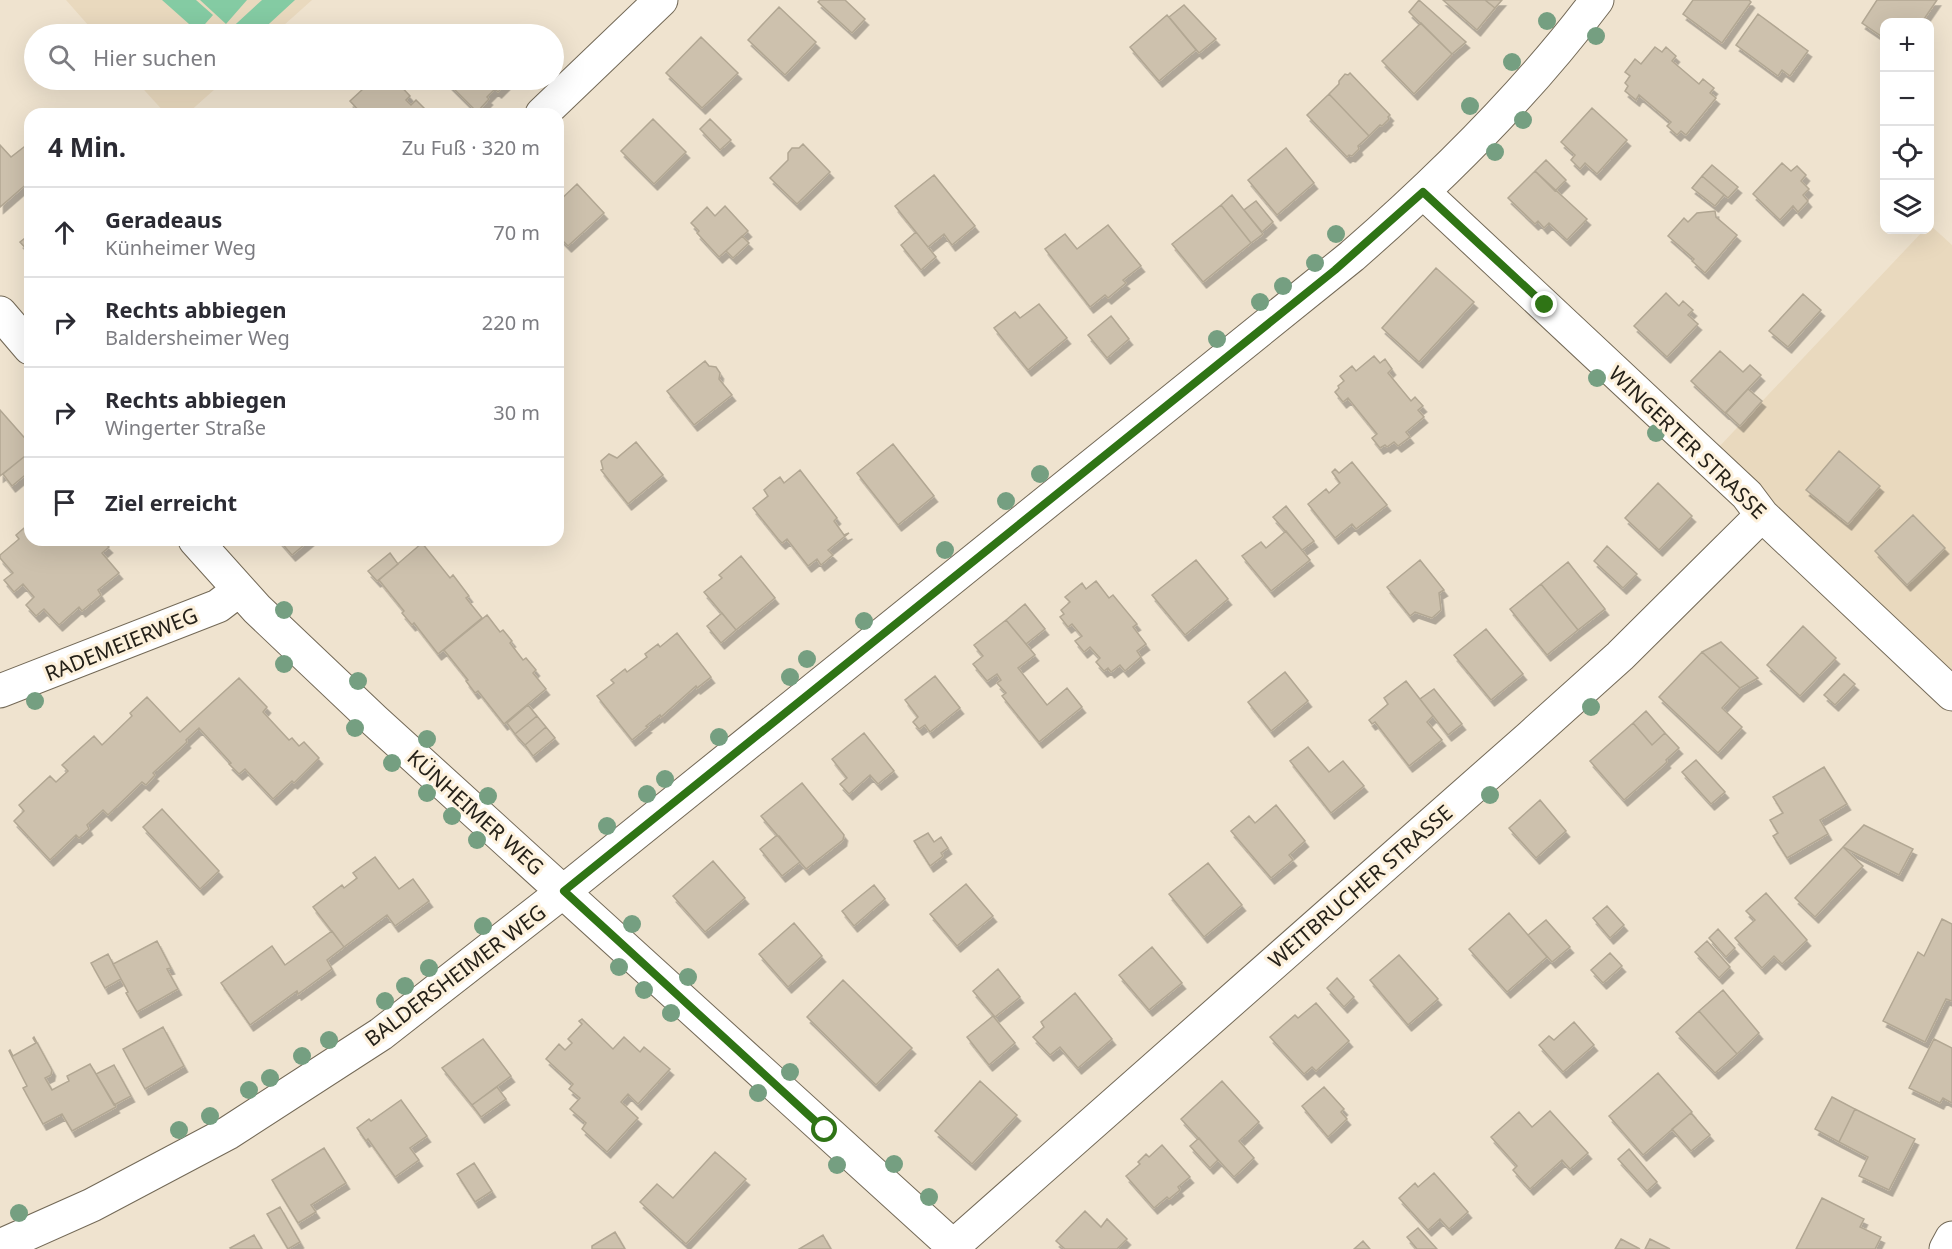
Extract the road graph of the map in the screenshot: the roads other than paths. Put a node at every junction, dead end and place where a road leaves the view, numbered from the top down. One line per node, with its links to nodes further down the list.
1 (661, 0): 3 (street)
2 (1597, 0): 4 (street, BALDERSHEIMER WEG)
3 (548, 108)
4 (1423, 192): 7 (street, WINGERTER STRASSE); 12 (street, BALDERSHEIMER WEG)
5 (0, 313): 6 (street)
6 (24, 341)
7 (1762, 514): 11 (street, WINGERTER STRASSE); 15 (street, WEITBRUCHER STRASSE)
8 (200, 546): 9 (street, KÜNHEIMER WEG)
9 (239, 590): 10 (street, RADEMEIERWEG); 12 (street, KÜNHEIMER WEG)
10 (0, 691)
11 (1952, 694)
12 (564, 891): 14 (street, BALDERSHEIMER WEG); 15 (street, KÜNHEIMER WEG)
13 (1952, 1238): 16 (street)
14 (0, 1246)
15 (953, 1248)
16 (1946, 1249)

